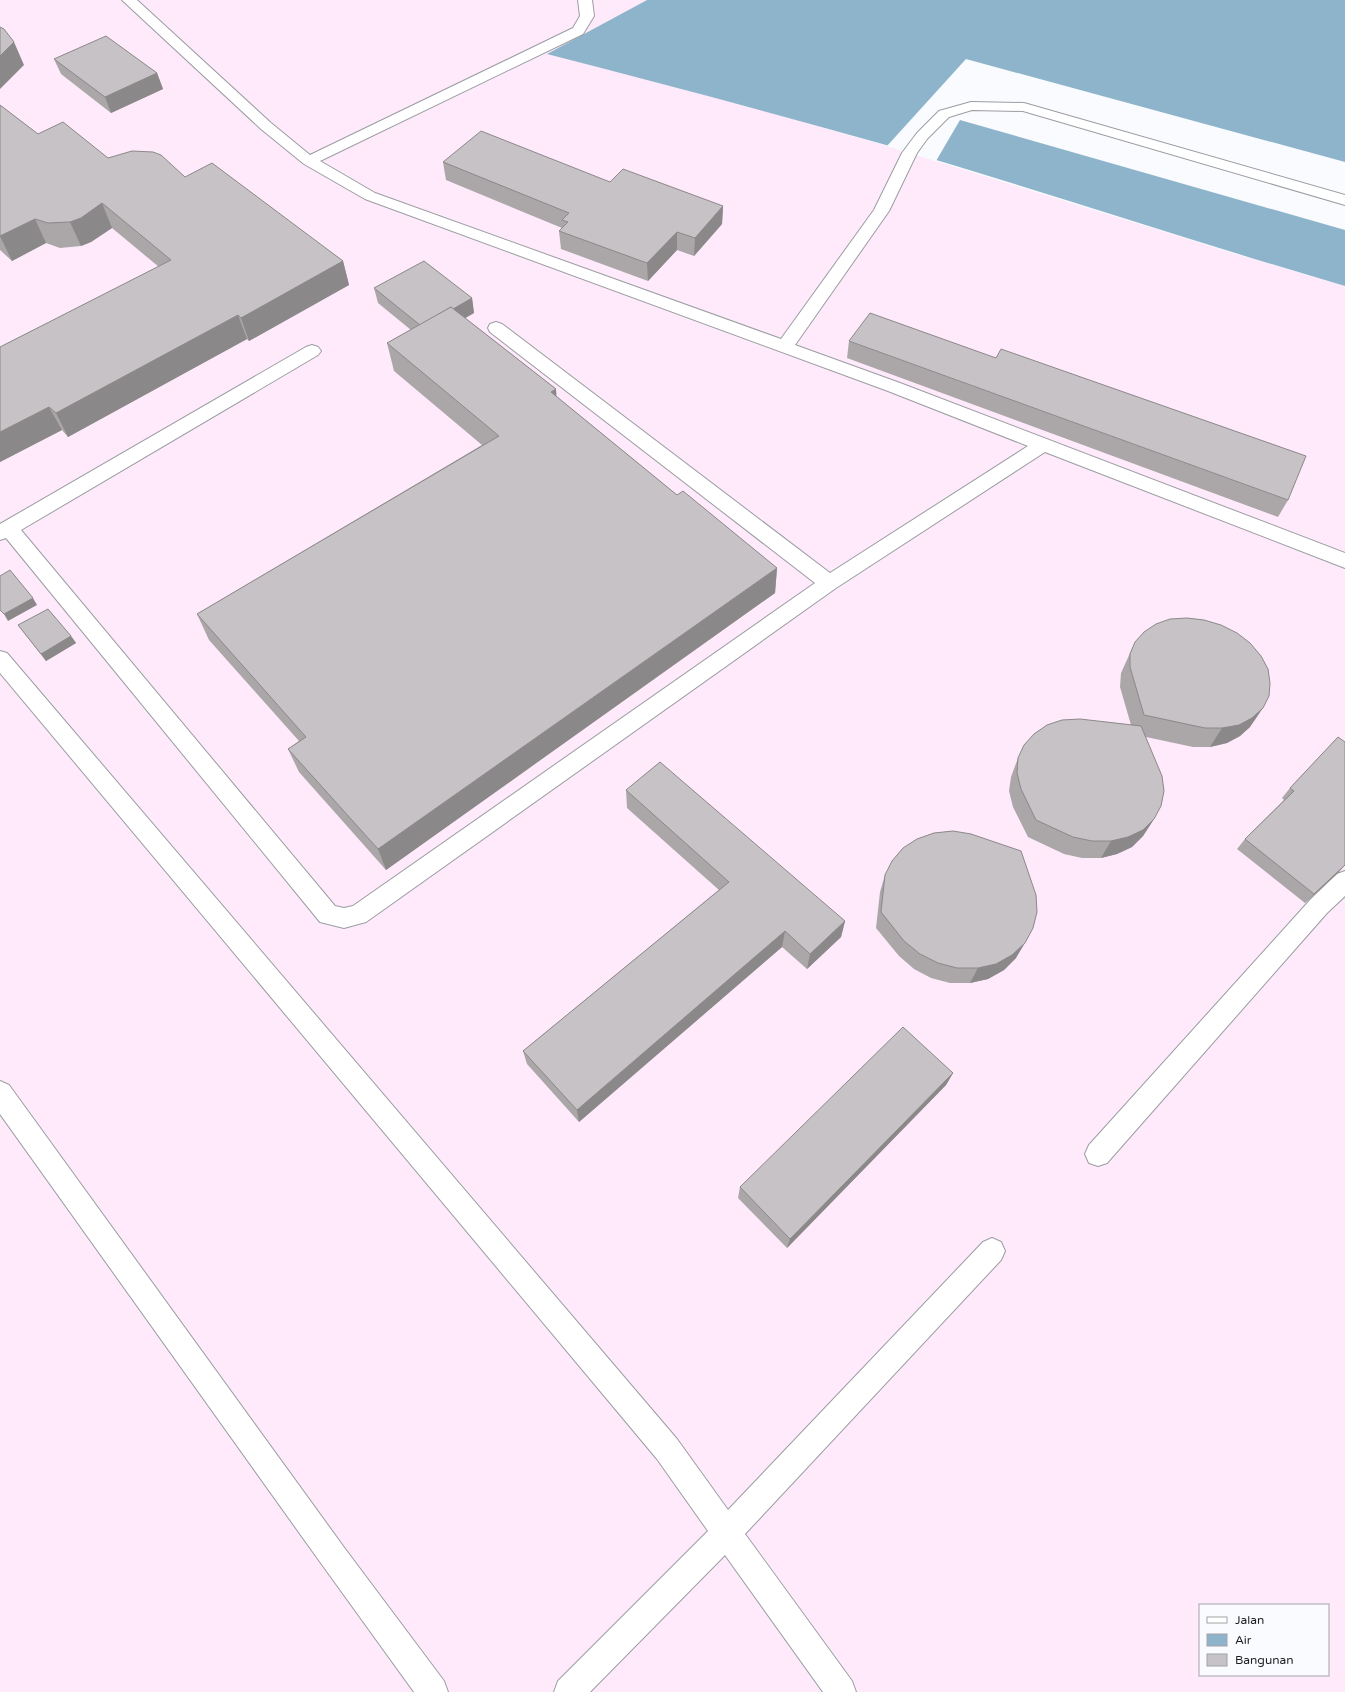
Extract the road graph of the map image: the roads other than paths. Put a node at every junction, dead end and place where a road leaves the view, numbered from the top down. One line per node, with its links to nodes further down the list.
1 (129, 0): 3 (lane)
2 (585, 0): 3 (lane)
3 (309, 161): 6 (lane)
4 (1345, 200): 6 (lane)
5 (496, 328): 11 (lane)
6 (784, 347): 8 (lane)
7 (312, 352): 9 (lane)
8 (1043, 445): 10 (lane); 11 (lane)
9 (4, 531): 11 (lane)
10 (1345, 561)
11 (829, 583)
12 (0, 659): 17 (lane)
13 (1345, 881): 15 (lane)
14 (0, 1093): 18 (lane)
15 (1098, 1154)
16 (992, 1251): 17 (lane)
17 (726, 1533): 19 (lane); 20 (lane)
18 (433, 1692)
19 (569, 1692)
20 (841, 1692)

